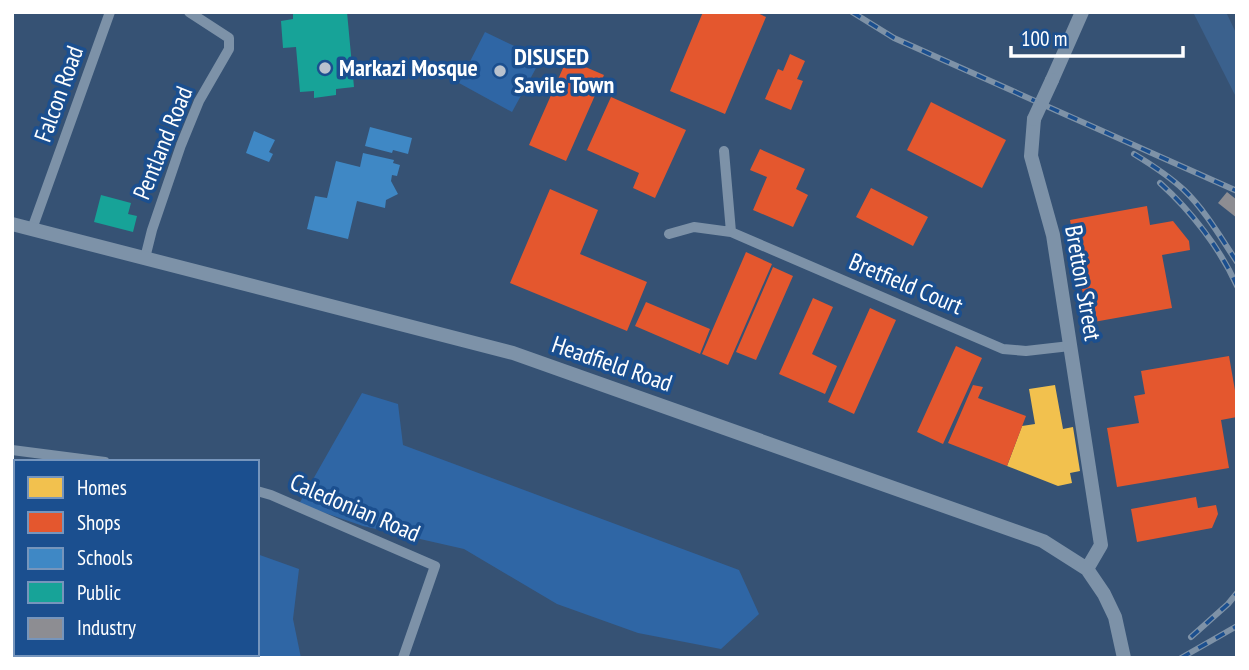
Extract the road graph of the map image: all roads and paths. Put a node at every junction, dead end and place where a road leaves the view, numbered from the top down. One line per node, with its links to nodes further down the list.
1 (110, 12): 6 (street, Falcon Road)
2 (189, 12): 9 (street, Pentland Road)
3 (1083, 12): 10 (street, Bretton Street, bridge)
4 (723, 151): 7 (street)
5 (12, 224): 6 (street, Headfield Road)
6 (32, 229): 9 (street, Headfield Road)
7 (731, 232): 8 (street, Bretfield Court); 10 (street, Bretfield Court)
8 (669, 234)
9 (145, 257): 14 (street, Headfield Road)
10 (1070, 346): 14 (street, Bretton Street)
11 (12, 450): 12 (street)
12 (90, 460)
13 (259, 492): 15 (street, Caledonian Road)
14 (1087, 569): 16 (street, Headfield Road)
15 (403, 658)
16 (1124, 658)

